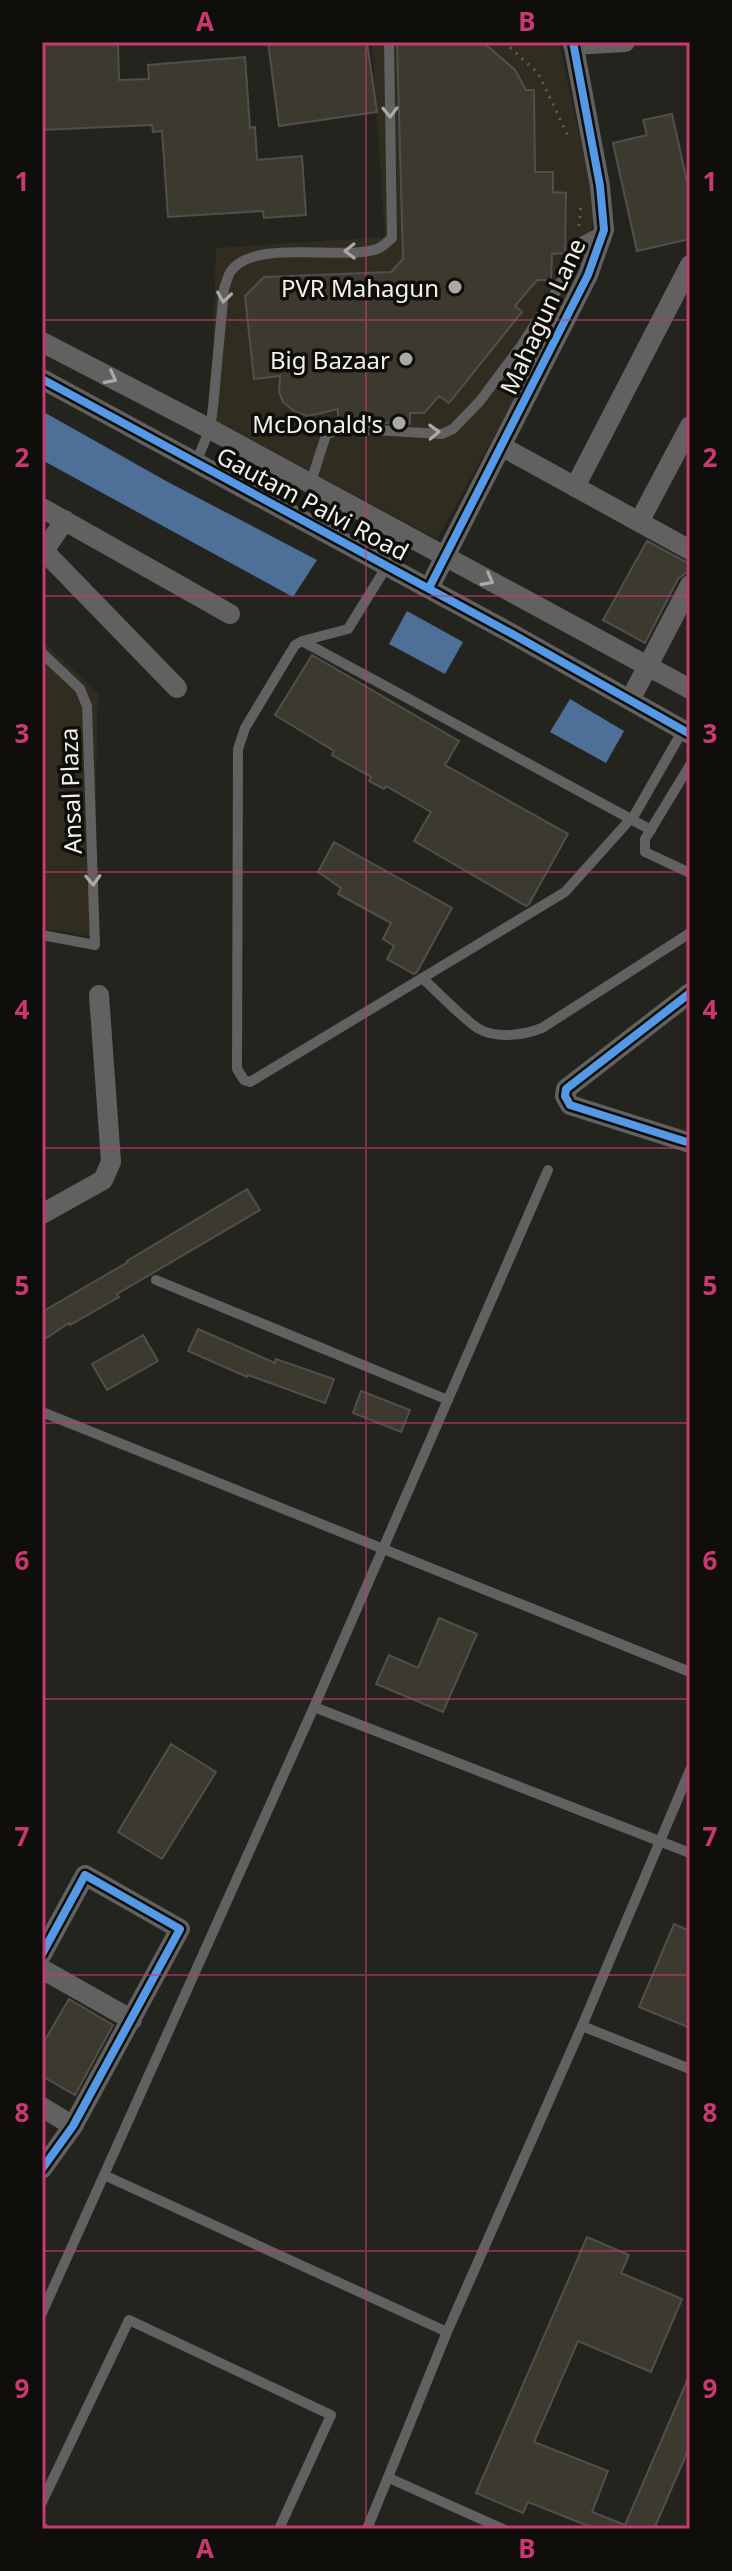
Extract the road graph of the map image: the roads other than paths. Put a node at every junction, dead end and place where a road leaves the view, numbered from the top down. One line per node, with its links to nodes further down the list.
1 (389, 42): 9 (lane, one-way to 9)
2 (625, 42): 3 (street)
3 (573, 43): 4 (street, Mahagun Lane)
4 (604, 230): 10 (street, Mahagun Lane); 12 (lane, one-way to 4)
5 (690, 265): 13 (street)
6 (42, 342): 9 (street, Gautam Palvi Road, one-way to 9)
7 (42, 379): 11 (street, Gautam Palvi Road)
8 (690, 426): 16 (street)
9 (210, 429): 11 (lane); 12 (street, Gautam Palvi Road)
10 (501, 446): 13 (street); 18 (street, Mahagun Lane)
11 (196, 462): 19 (street, Gautam Palvi Road)
12 (310, 485): 18 (street, Gautam Palvi Road)
13 (575, 487): 16 (street)
14 (42, 508): 15 (street)
15 (65, 520): 22 (street); 26 (street)
16 (639, 522): 17 (street)
17 (690, 550)
18 (445, 557): 21 (street, Mahagun Lane); 25 (street, Gautam Palvi Road, one-way to 25)
19 (387, 566): 21 (street, Gautam Palvi Road); 23 (lane)
20 (690, 585): 25 (street)
21 (429, 588): 28 (street, Gautam Palvi Road)
22 (230, 614)
23 (302, 641): 31 (lane); 36 (lane)
24 (42, 653): 35 (lane, Ansal Plaza, one-way to 35)
25 (648, 666): 27 (street, Gautam Palvi Road); 28 (street)
26 (177, 688)
27 (690, 689)
28 (630, 700): 29 (street, Gautam Palvi Road)
29 (686, 732): 31 (lane)
30 (690, 765): 32 (lane)
31 (631, 818): 32 (lane); 36 (lane)
32 (651, 830): 33 (lane)
33 (690, 873)
34 (690, 933): 36 (lane)
35 (42, 935)
36 (422, 978)
37 (690, 993): 39 (street)
38 (99, 995): 41 (street)
39 (690, 1143)
40 (548, 1170): 43 (lane)
41 (42, 1214)
42 (156, 1280): 43 (lane)
43 (448, 1400): 45 (lane)
44 (42, 1412): 45 (lane)
45 (383, 1549): 46 (lane); 47 (lane)
46 (690, 1672)
47 (314, 1707): 49 (lane); 59 (lane)
48 (690, 1770): 49 (lane)
49 (658, 1842): 50 (lane); 54 (lane)
50 (690, 1853)
51 (42, 1954): 53 (street)
52 (42, 1969): 53 (street)
53 (132, 2020): 57 (street)
54 (582, 2026): 55 (lane); 61 (lane)
55 (690, 2069)
56 (42, 2107): 57 (street)
57 (73, 2126): 58 (street)
58 (42, 2169)
59 (104, 2175): 60 (lane); 61 (lane)
60 (42, 2313)
61 (447, 2332): 62 (lane)
62 (389, 2478): 65 (lane); 66 (lane)
63 (42, 2502): 64 (lane)
64 (279, 2529)
65 (367, 2529)
66 (503, 2529)

